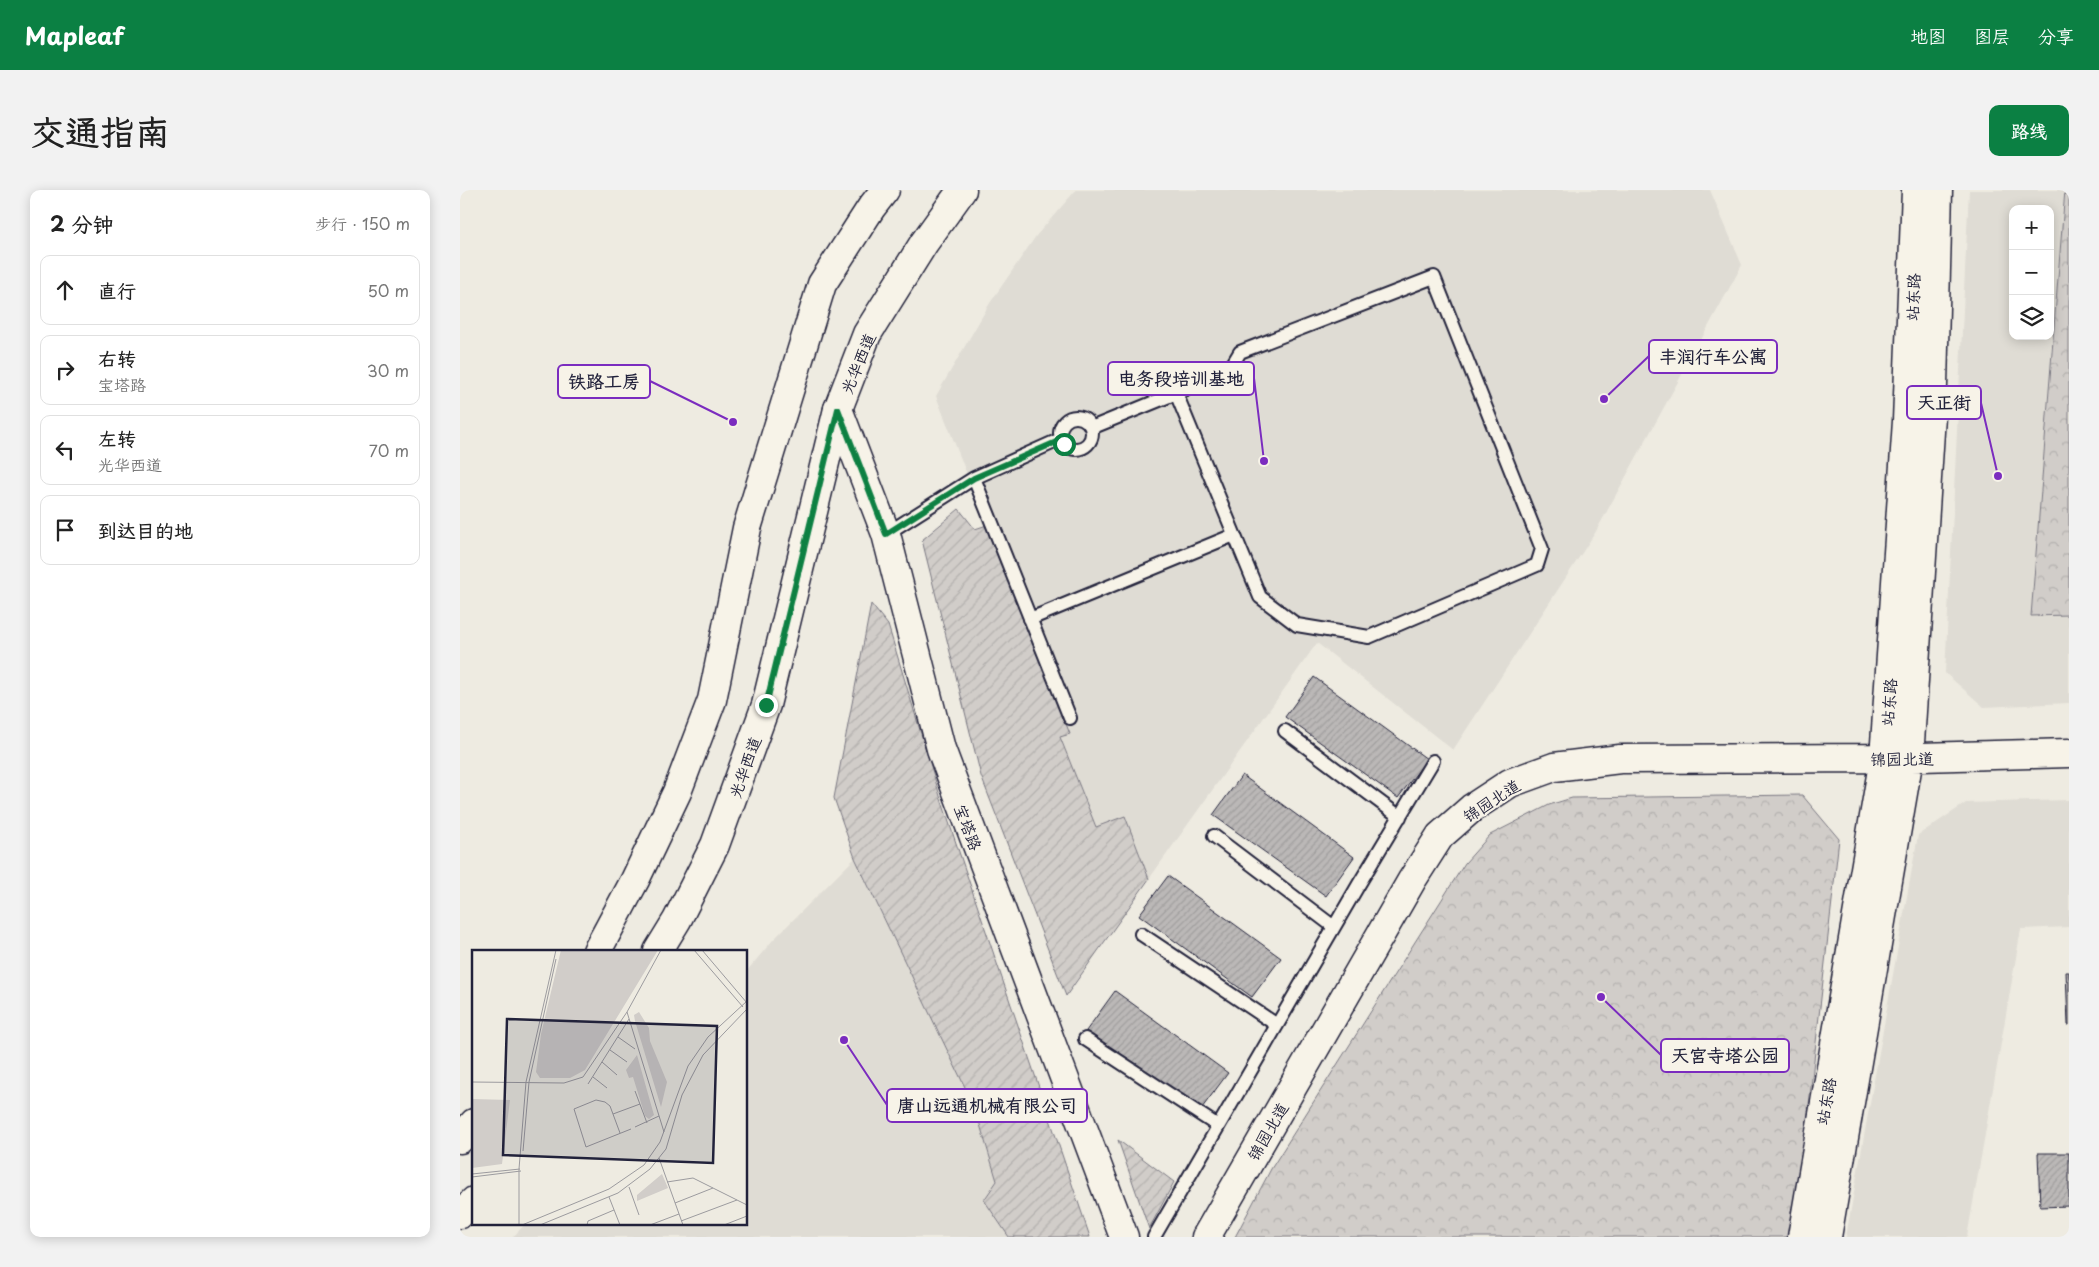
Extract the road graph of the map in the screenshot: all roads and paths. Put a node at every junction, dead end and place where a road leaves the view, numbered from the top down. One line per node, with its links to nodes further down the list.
1 (885, 190): 22 (street)
2 (962, 190): 6 (street, 光华西道)
3 (1916, 190): 16 (street, 站东路)
4 (1938, 190): 16 (street, 站东路)
5 (1176, 393): 7 (lane); 11 (lane); 11 (lane)
6 (838, 409): 10 (street, 宝塔路); 23 (street, 光华西道)
7 (1091, 428): 8 (lane); 8 (lane)
8 (1061, 440): 9 (lane)
9 (974, 478): 10 (lane); 12 (lane)
10 (886, 534): 31 (street, 宝塔路)
11 (1234, 535): 12 (lane)
12 (1030, 619): 13 (lane)
13 (1070, 718)
14 (1285, 731): 18 (lane)
15 (2069, 754): 16 (street, 锦园北道)
16 (1896, 758): 33 (street, 锦园北道); 34 (street, 站东路); 35 (street, 站东路)
17 (1434, 761): 18 (lane)
18 (1400, 817): 20 (lane)
19 (1214, 836): 20 (lane)
20 (1334, 927): 24 (lane)
21 (1141, 934): 24 (lane)
22 (598, 950)
23 (659, 950)
24 (1277, 1026): 27 (lane)
25 (1085, 1039): 27 (lane)
26 (472, 1126): 28 (street)
27 (1218, 1126): 32 (lane)
28 (460, 1138)
29 (472, 1203): 30 (street)
30 (460, 1214)
31 (1124, 1237)
32 (1154, 1237)
33 (1206, 1237)
34 (1802, 1237)
35 (1828, 1237)

